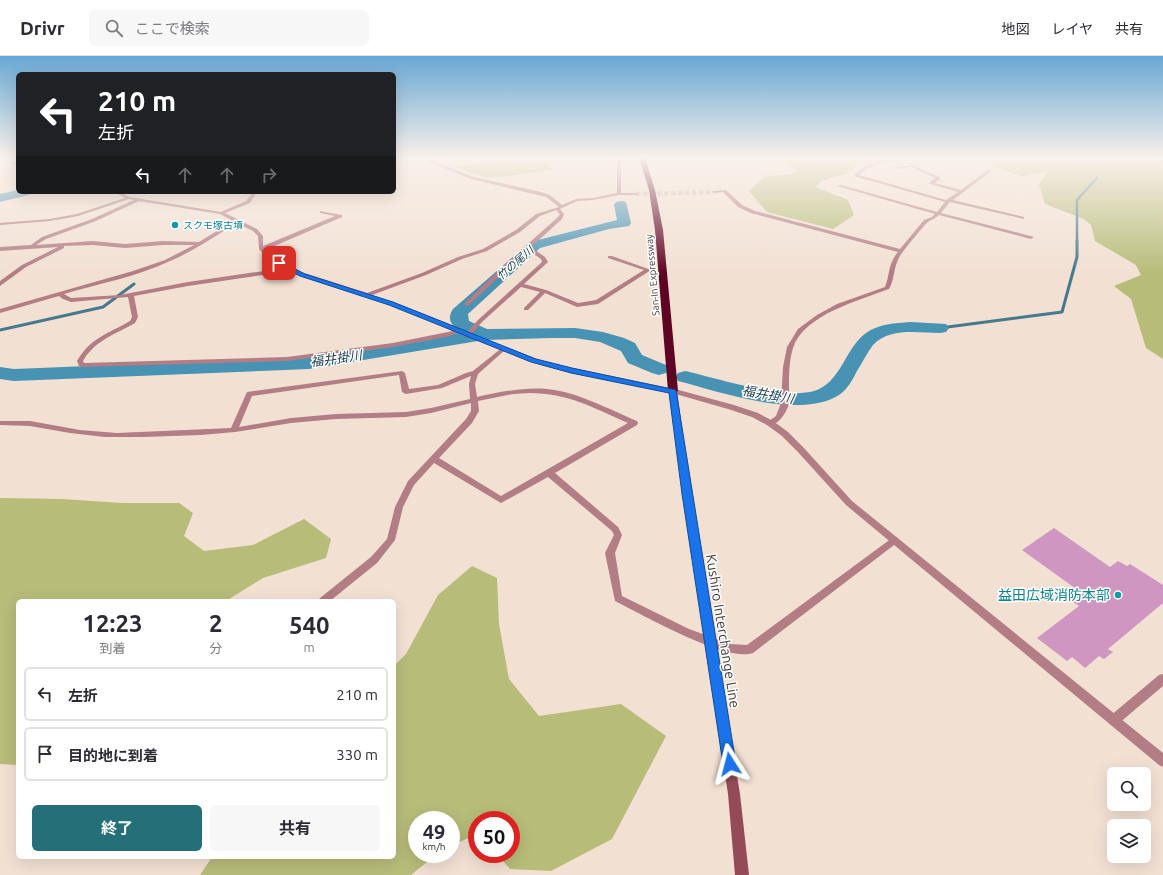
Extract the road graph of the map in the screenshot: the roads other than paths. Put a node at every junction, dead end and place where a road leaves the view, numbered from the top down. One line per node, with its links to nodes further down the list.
1 (125, 196): 10 (street)
2 (253, 196): 15 (street)
3 (548, 196): 13 (street)
4 (607, 196): 13 (street)
5 (653, 196): 43 (highway, San-In Expressway)
6 (730, 196): 27 (street)
7 (875, 196): 16 (street)
8 (931, 196): 12 (street)
9 (955, 196): 12 (street)
10 (129, 198): 11 (street); 19 (street)
11 (140, 199): 15 (street); 22 (street)
12 (949, 201): 16 (street); 17 (street)
13 (560, 208): 24 (street); 34 (street)
14 (322, 212): 25 (street)
15 (221, 213): 18 (street)
16 (938, 214): 20 (street); 27 (street)
17 (1022, 218)
18 (236, 221): 21 (street); 25 (street)
19 (0, 224)
20 (1031, 237)
21 (200, 243): 23 (street); 33 (street)
22 (32, 246): 23 (street); 26 (street)
23 (63, 246): 30 (street)
24 (527, 247): 31 (street); 36 (street)
25 (261, 248): 29 (street)
26 (0, 249)
27 (901, 251): 45 (street)
28 (610, 257): 32 (street)
29 (289, 269): 34 (street); 35 (street)
30 (0, 284)
31 (520, 285): 32 (street); 40 (street)
32 (544, 291): 37 (street)
33 (61, 294): 35 (street); 38 (street)
34 (367, 295): 39 (street)
35 (131, 296): 39 (street)
36 (467, 304)
37 (526, 309)
38 (0, 312)
39 (458, 331): 40 (street)
40 (468, 335): 41 (street)
41 (503, 349): 42 (street); 43 (street)
42 (475, 373): 44 (street); 47 (street)
43 (673, 391): 45 (street); 52 (main road, Kushiro Interchange Line)
44 (472, 399): 47 (street); 48 (street); 49 (street)
45 (770, 422): 50 (street)
46 (0, 423): 47 (street)
47 (234, 430)
48 (434, 458): 49 (street); 51 (street)
49 (548, 473): 52 (street)
50 (895, 540): 52 (street); 54 (street)
51 (325, 599)
52 (711, 642): 56 (main road, Kushiro Interchange Line)
53 (1163, 679): 54 (street)
54 (1114, 720): 55 (street)
55 (1163, 761)
56 (742, 875)

